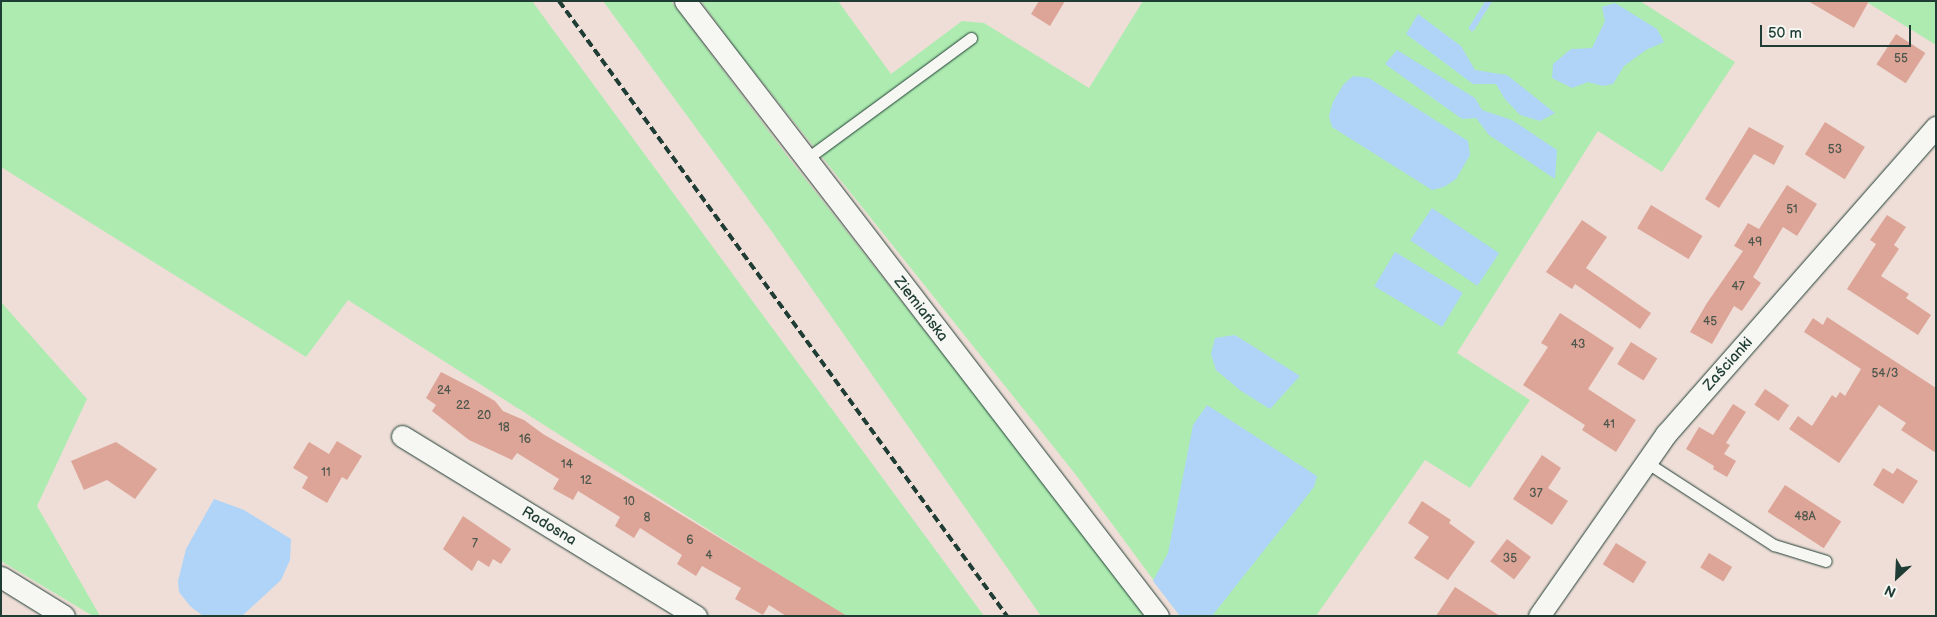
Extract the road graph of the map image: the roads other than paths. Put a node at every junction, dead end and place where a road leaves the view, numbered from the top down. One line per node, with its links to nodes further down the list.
1 (685, 1): 4 (street, Ziemiańska)
2 (970, 38): 4 (lane)
3 (1936, 127): 6 (street, Zaścianki)
4 (805, 160): 11 (street, Ziemiańska)
5 (402, 436): 10 (street, Radosna)
6 (1646, 462): 7 (lane); 12 (street, Zaścianki)
7 (1826, 561)
8 (1, 578): 9 (street)
9 (64, 616)
10 (696, 616)
11 (1158, 616)
12 (1539, 616)

